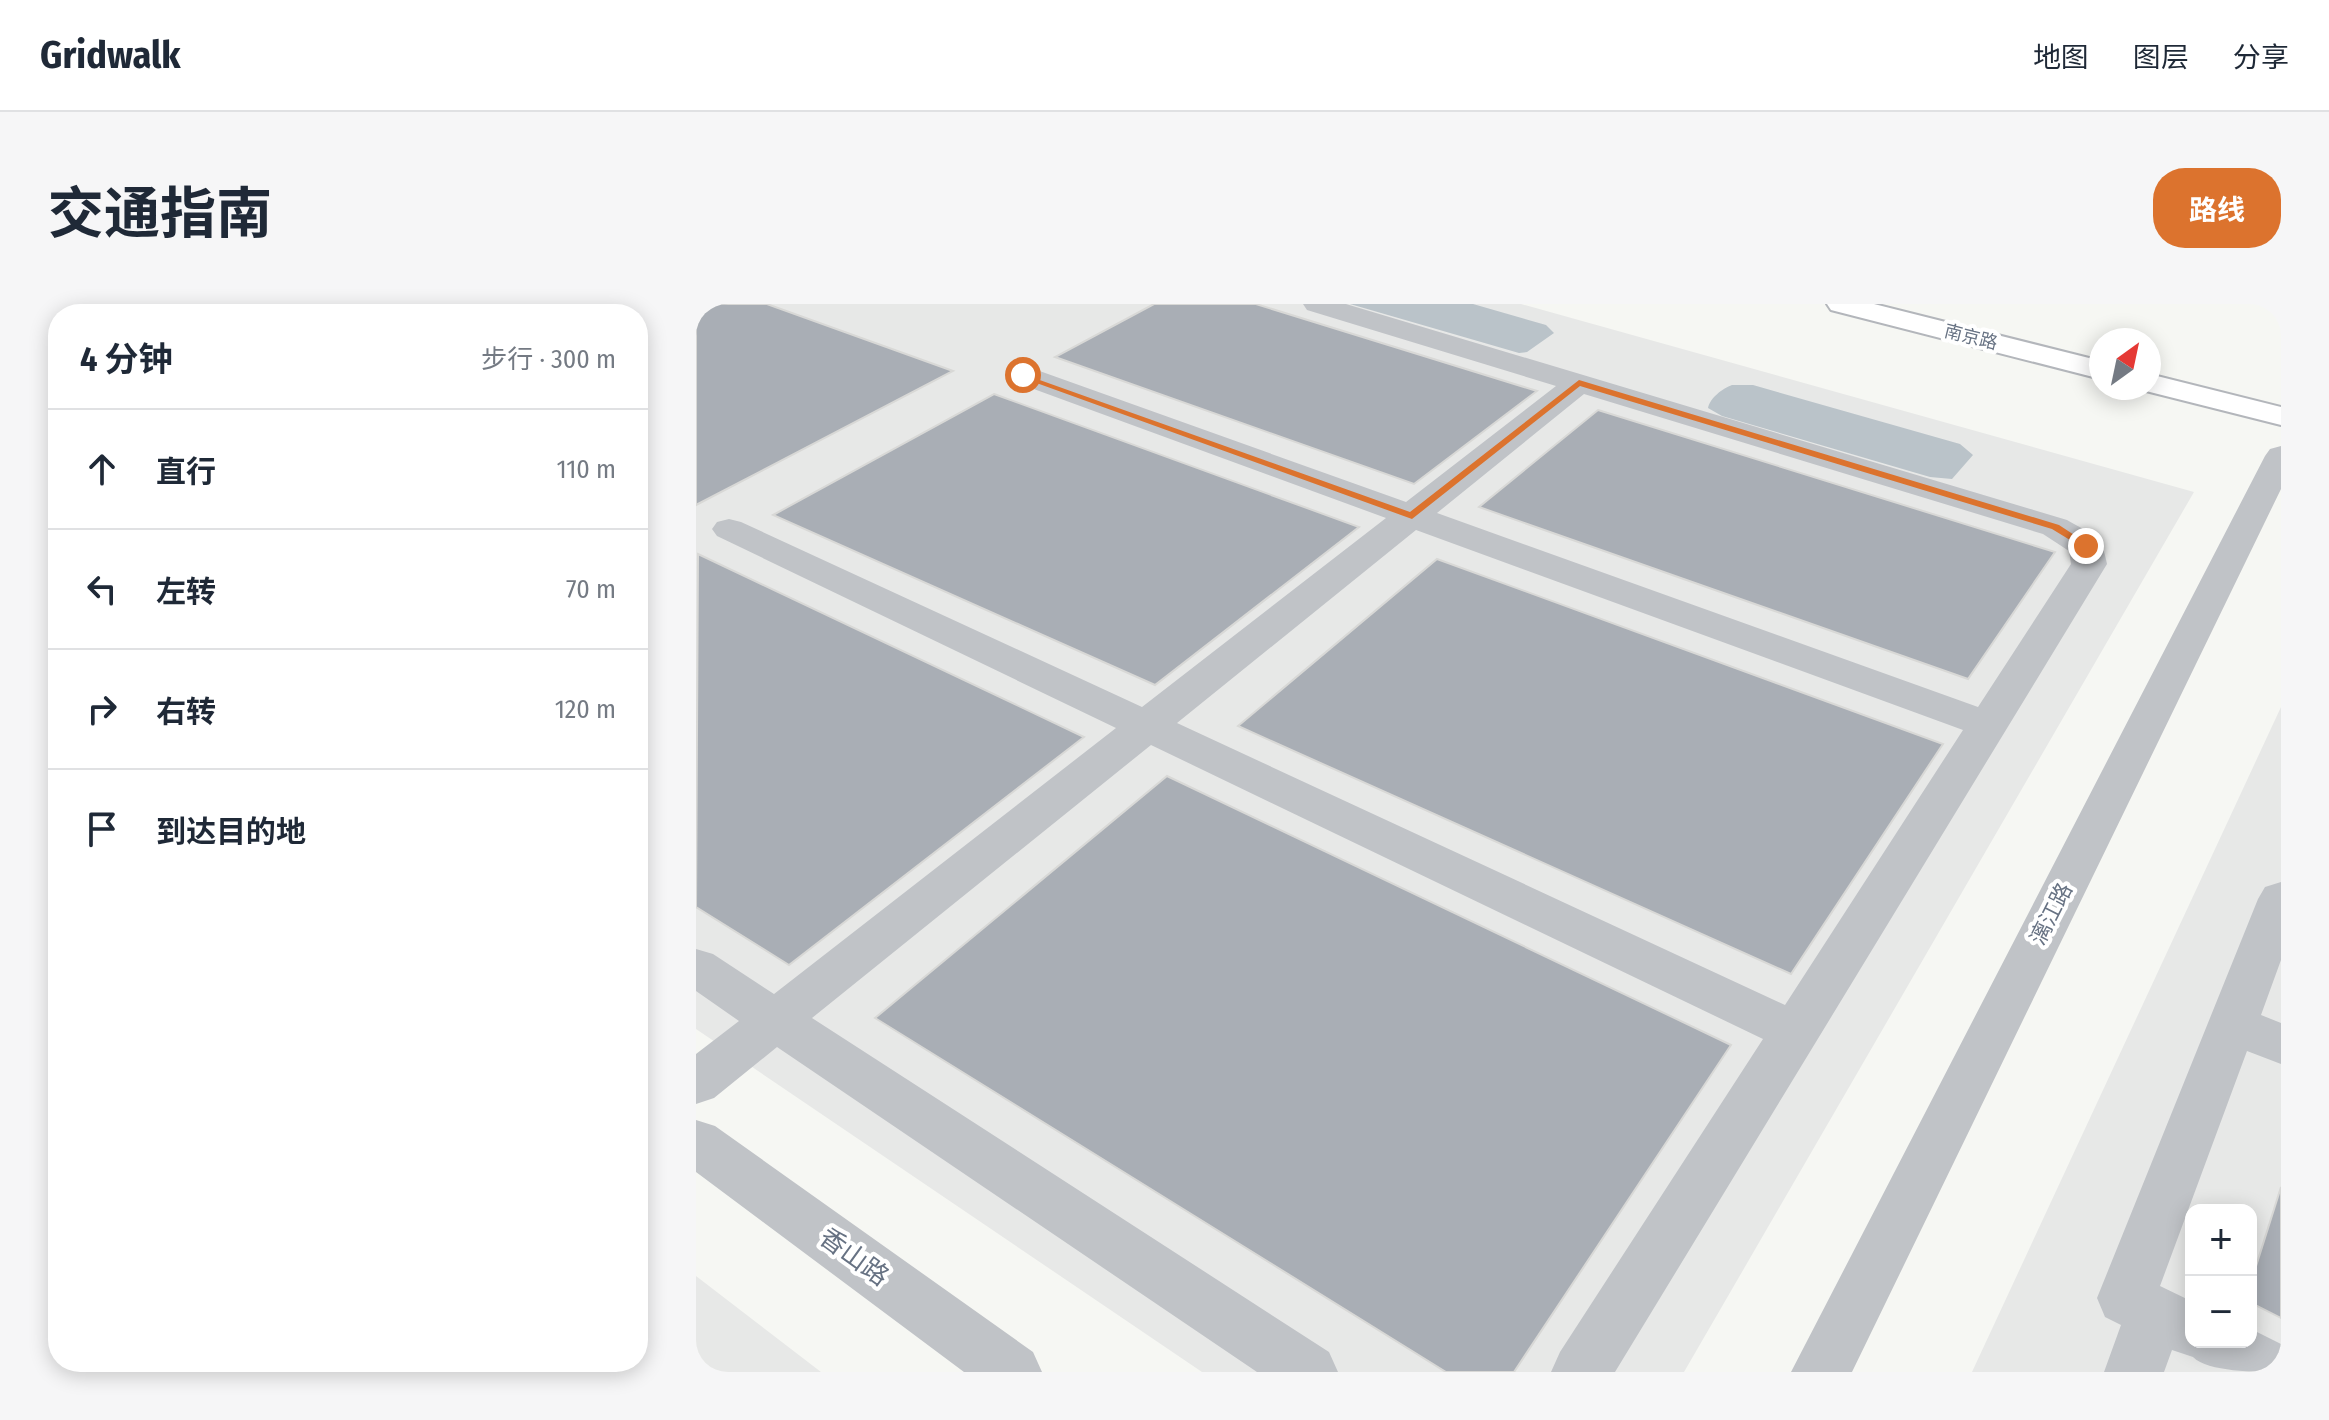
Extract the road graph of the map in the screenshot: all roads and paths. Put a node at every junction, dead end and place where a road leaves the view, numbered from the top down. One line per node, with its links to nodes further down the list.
1 (1317, 304): 8 (street)
2 (1841, 304): 6 (main road, 南京路)
3 (1930, 304): 4 (main road, 南京路)
4 (2089, 344)
5 (2161, 361): 10 (main road)
6 (2089, 367)
7 (1023, 375): 14 (street)
8 (1579, 383): 14 (street); 17 (street)
9 (2161, 386): 11 (main road)
10 (2281, 391)
11 (2281, 416)
12 (2281, 456): 16 (street, 漓江路)
13 (2281, 500): 16 (street)
14 (1412, 516): 17 (street); 18 (street)
15 (729, 529): 18 (street)
16 (2226, 565): 32 (street, 漓江路)
17 (1988, 725): 23 (street)
18 (1146, 726): 21 (street); 23 (street)
19 (2281, 899): 22 (street)
20 (696, 967): 21 (street)
21 (775, 1020): 25 (street); 30 (street)
22 (2232, 1024): 24 (street); 27 (street)
23 (1795, 1032): 31 (street)
24 (2281, 1044)
25 (696, 1083)
26 (696, 1142): 29 (street, 香山路)
27 (2173, 1321): 33 (street)
28 (2228, 1348): 34 (street)
29 (1012, 1372)
30 (1308, 1372)
31 (1581, 1372)
32 (1821, 1372)
33 (2134, 1372)
34 (2276, 1372)

